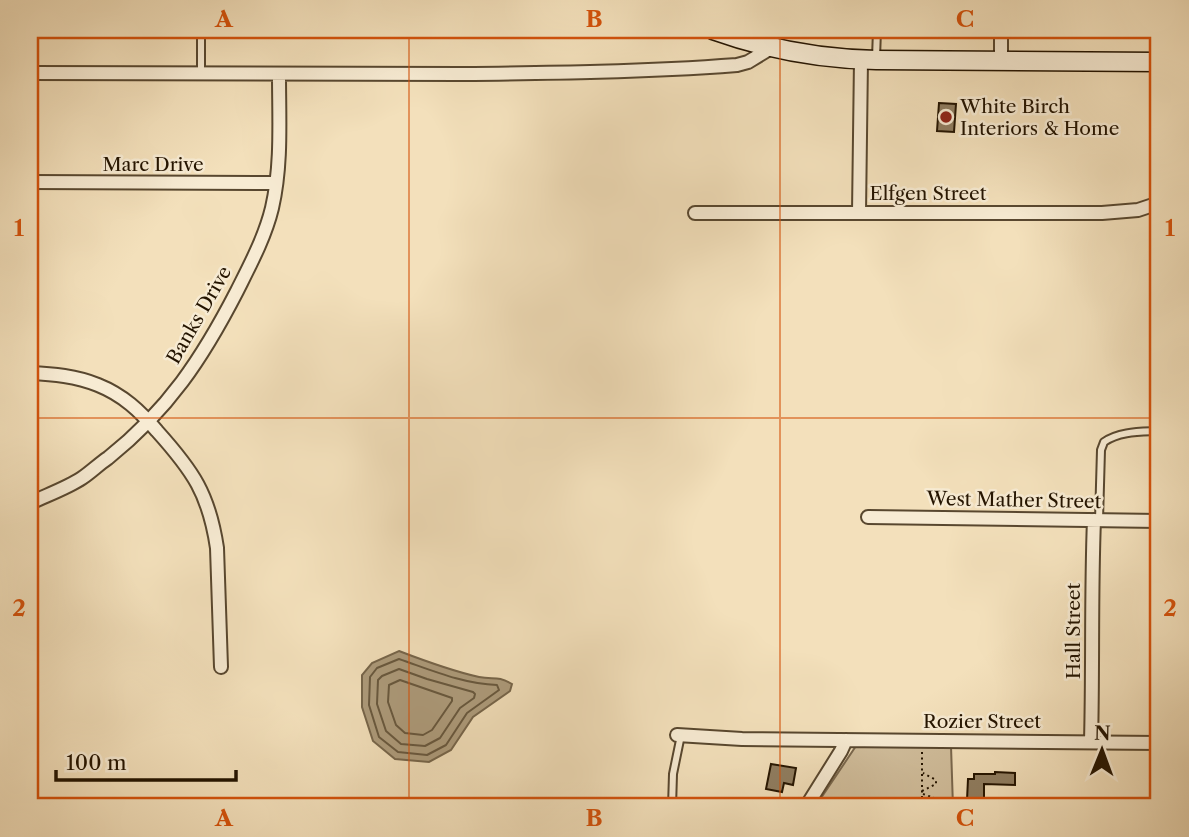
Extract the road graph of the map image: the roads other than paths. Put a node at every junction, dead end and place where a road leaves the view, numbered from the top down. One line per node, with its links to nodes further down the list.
1 (201, 30): 10 (lane)
2 (713, 30): 5 (street)
3 (877, 30): 6 (lane)
4 (1000, 30): 7 (street)
5 (768, 41): 6 (street); 11 (street)
6 (868, 60): 7 (street); 15 (street)
7 (1001, 62): 8 (street)
8 (1159, 62)
9 (30, 73): 10 (street)
10 (201, 74): 11 (street)
11 (279, 75): 13 (street, Banks Drive)
12 (30, 182): 13 (street, Marc Drive)
13 (276, 183): 18 (street, Banks Drive)
14 (1159, 203): 15 (street, Elfgen Street)
15 (859, 212): 16 (street, Elfgen Street)
16 (695, 213)
17 (30, 373): 18 (street)
18 (149, 421): 20 (street, Banks Drive); 26 (street)
19 (1159, 431): 22 (lane)
20 (30, 503)
21 (868, 517): 22 (street, West Mather Street)
22 (1097, 520): 23 (street, West Mather Street); 29 (street, Hall Street)
23 (1159, 521)
24 (30, 615): 25 (street)
25 (30, 644)
26 (220, 667)
27 (679, 735): 28 (street, Rozier Street); 31 (lane)
28 (846, 740): 29 (street, Rozier Street); 32 (street)
29 (1091, 741): 30 (street, Rozier Street)
30 (1159, 743)
31 (672, 807)
32 (806, 807)

